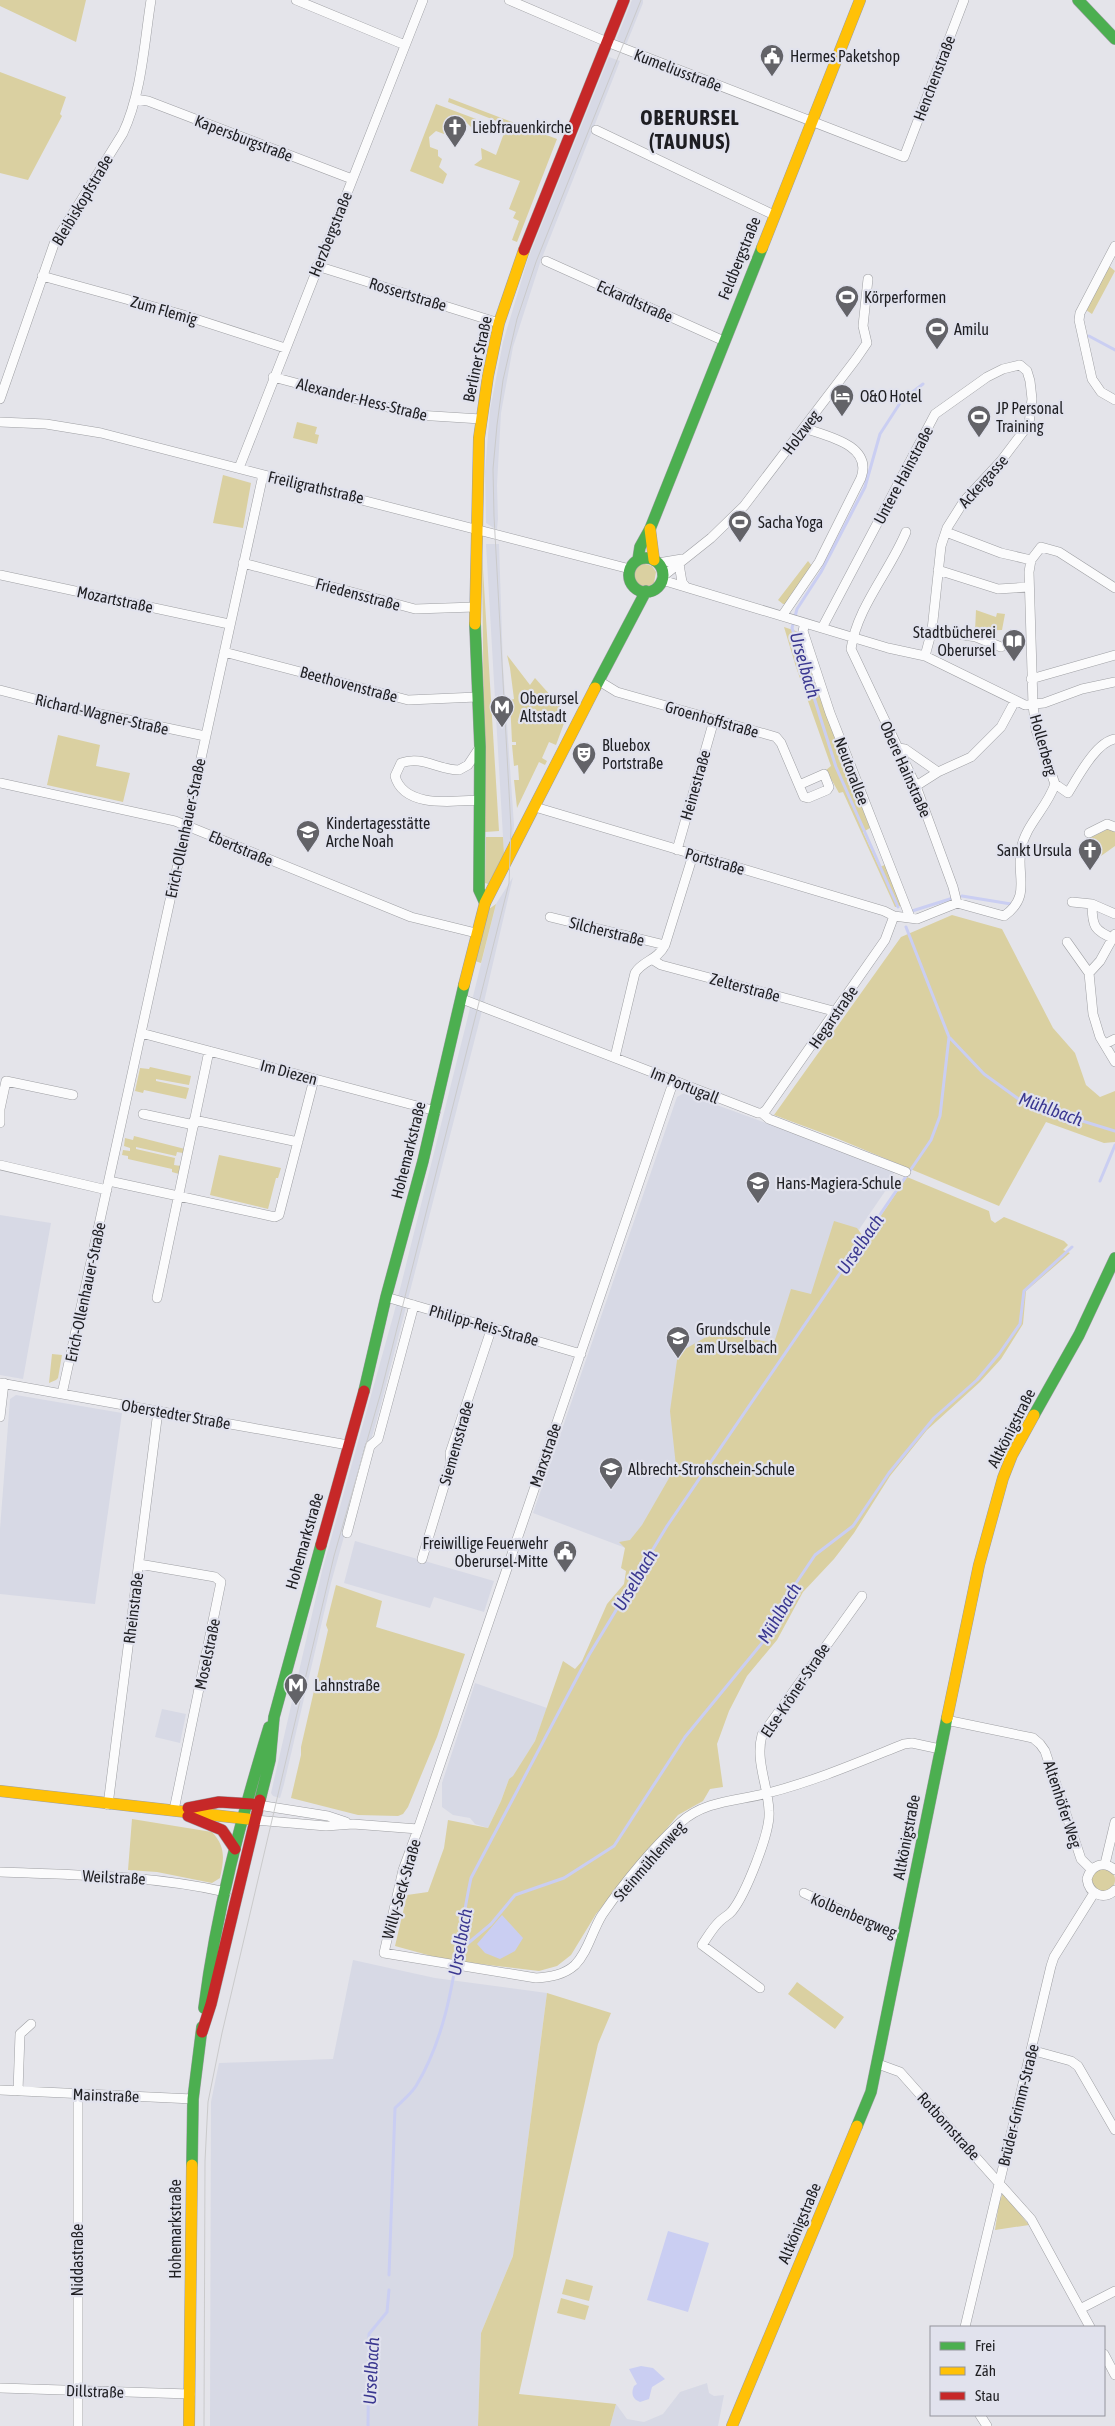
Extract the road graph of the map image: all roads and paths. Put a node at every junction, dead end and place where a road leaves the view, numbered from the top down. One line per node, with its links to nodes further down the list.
1 (151, 0): 12 (street, Bleibiskopfstraße)
2 (296, 0): 11 (street)
3 (423, 0): 11 (street, Herzbergstraße)
4 (509, 0): 10 (street, Kumeliusstraße)
5 (624, 0): 10 (street, Berliner Straße)
6 (860, 0): 13 (street, Feldbergstraße)
7 (964, 0): 15 (street, Henchenstraße)
8 (1079, 0): 9 (street)
9 (1115, 39)
10 (607, 42): 13 (street, Kumeliusstraße); 23 (street, Berliner Straße)
11 (405, 45): 16 (street, Herzbergstraße)
12 (136, 99): 16 (street, Kapersburgstraße); 21 (street, Bleibiskopfstraße)
13 (811, 122): 15 (street, Kumeliusstraße); 17 (street, Feldbergstraße)
14 (596, 130): 17 (street)
15 (904, 157)
16 (352, 179): 20 (street, Herzbergstraße)
17 (774, 215): 24 (street, Feldbergstraße)
18 (1115, 246): 29 (street)
19 (546, 261): 24 (street, Eckardtstraße)
20 (317, 266): 23 (street, Rossertstraße); 25 (street, Herzbergstraße)
21 (42, 276): 25 (street, Zum Flemig); 28 (street, Bleibiskopfstraße)
22 (868, 279): 32 (street, Holzweg)
23 (499, 323): 30 (street, Berliner Straße)
24 (724, 341): 36 (street, Feldbergstraße)
25 (285, 348): 27 (street, Herzbergstraße)
26 (1025, 367): 38 (street, Ackergasse); 54 (street, Untere Hainstraße)
27 (273, 376): 30 (street, Alexander-Hess-Straße); 33 (street, Herzbergstraße)
28 (0, 399)
29 (1115, 400)
30 (481, 419): 35 (street, Berliner Straße)
31 (0, 422): 33 (street, Freiligrathstraße)
32 (804, 428): 41 (street, Holzweg); 52 (street)
33 (239, 468): 34 (street, Freiligrathstraße)
34 (262, 475): 35 (street, Freiligrathstraße); 42 (street, Erich-Ollenhauer-Straße)
35 (477, 529): 43 (street, Freiligrathstraße); 51 (street, Berliner Straße)
36 (650, 530): 40 (street, Feldbergstraße); 43 (street, Feldbergstraße)
37 (906, 532): 56 (street)
38 (946, 532): 39 (street); 44 (street, Ackergasse)
39 (1031, 560): 48 (street, Hollerberg); 49 (street)
40 (656, 562): 41 (street, Holzweg); 43 (street); 46 (street)
41 (681, 562): 46 (street, Holzweg); 47 (street)
42 (243, 563): 51 (street, Friedensstraße); 53 (street, Erich-Ollenhauer-Straße)
43 (634, 564): 50 (street)
44 (938, 570): 48 (street); 55 (street, Ackergasse)
45 (0, 575): 53 (street, Mozartstraße)
46 (662, 578): 47 (street); 50 (street)
47 (686, 587): 52 (street)
48 (1029, 587): 61 (street, Hollerberg)
49 (1115, 588)
50 (641, 590): 62 (street, Hohemarkstraße)
51 (475, 607): 65 (street, Berliner Straße)
52 (794, 620): 54 (street); 92 (street, Neutorallee)
53 (229, 624): 58 (street, Erich-Ollenhauer-Straße)
54 (822, 628): 56 (street)
55 (932, 630): 57 (street); 60 (street, Ackergasse)
56 (853, 638): 60 (street); 72 (street, Obere Hainstraße)
57 (1001, 648)
58 (224, 652): 65 (street, Beethovenstraße); 69 (street, Erich-Ollenhauer-Straße)
59 (1115, 655): 61 (street)
60 (925, 656): 66 (street)
61 (1031, 679): 67 (street, Hollerberg)
62 (599, 682): 68 (street, Groenhoffstraße); 79 (street, Hohemarkstraße)
63 (1115, 682): 67 (street)
64 (0, 690): 69 (street, Richard-Wagner-Straße)
65 (477, 697): 71 (street, Berliner Straße)
66 (1015, 701): 67 (street); 73 (street)
67 (1033, 706): 76 (street, Hollerberg)
68 (714, 720): 75 (street, Groenhoffstraße); 83 (street, Heinestraße)
69 (205, 736): 80 (street, Erich-Ollenhauer-Straße)
70 (1115, 739): 76 (street, Hollerberg)
71 (480, 747): 78 (street, Berliner Straße); 78 (street)
72 (898, 748): 73 (street); 77 (street, Obere Hainstraße)
73 (938, 772): 77 (street)
74 (0, 783): 80 (street, Ebertstraße)
75 (799, 784)
76 (1055, 784): 85 (street, Hollerberg)
77 (916, 786): 85 (street, Obere Hainstraße)
78 (480, 800): 87 (street, Berliner Straße)
79 (535, 807): 83 (street, Portstraße); 87 (street, Hohemarkstraße)
80 (187, 825): 93 (street, Ebertstraße); 101 (street, Erich-Ollenhauer-Straße)
81 (1115, 826): 82 (street)
82 (1089, 833)
83 (676, 850): 84 (street, Portstraße)
84 (693, 855): 90 (street, Portstraße); 96 (street, Silcherstraße)
85 (957, 902): 92 (street)
86 (1072, 902): 88 (street)
87 (485, 903): 93 (street, Hohemarkstraße)
88 (1092, 904): 89 (street); 94 (street)
89 (1115, 914)
90 (894, 916): 92 (street, Portstraße); 100 (street, Hegarstraße)
91 (550, 917): 96 (street, Silcherstraße)
92 (910, 918)
93 (476, 933): 99 (street, Hohemarkstraße)
94 (1115, 937): 98 (street)
95 (1067, 942): 98 (street)
96 (665, 945): 97 (street, Silcherstraße)
97 (653, 960): 100 (street, Zelterstraße); 105 (street, Silcherstraße)
98 (1089, 973): 103 (street)
99 (462, 999): 105 (street, Im Portugall); 110 (street, Hohemarkstraße)
100 (837, 1012): 111 (street, Hegarstraße)
101 (142, 1033): 104 (street, Im Diezen); 118 (street, Erich-Ollenhauer-Straße)
102 (1115, 1039): 103 (street)
103 (1105, 1044): 106 (street)
104 (209, 1051): 107 (street, Im Diezen); 113 (street)
105 (615, 1057): 108 (street, Im Portugall)
106 (1115, 1062)
107 (314, 1079): 110 (street, Im Diezen); 115 (street)
108 (674, 1080): 111 (street, Im Portugall); 125 (street, Marxstraße)
109 (72, 1095): 114 (street)
110 (436, 1111): 121 (street, Hohemarkstraße)
111 (762, 1113): 117 (street, Im Portugall)
112 (143, 1114): 113 (street)
113 (194, 1122): 115 (street); 119 (street)
114 (0, 1123)
115 (298, 1142): 119 (street)
116 (0, 1165): 118 (street)
117 (906, 1172)
118 (108, 1185): 119 (street); 127 (street, Erich-Ollenhauer-Straße)
119 (178, 1196): 122 (street)
120 (1115, 1258): 136 (street, Altkönigstraße)
121 (386, 1297): 123 (street, Philipp-Reis-Straße); 130 (street, Hohemarkstraße)
122 (157, 1298)
123 (414, 1305): 124 (street, Philipp-Reis-Straße); 131 (street)
124 (492, 1327): 125 (street, Philipp-Reis-Straße); 132 (street, Siemensstraße)
125 (581, 1354): 148 (street, Marxstraße)
126 (2, 1383): 127 (street, Oberstedter Straße); 129 (street, Oberstedter Straße)
127 (62, 1394): 128 (street, Oberstedter Straße)
128 (158, 1411): 130 (street, Oberstedter Straße); 133 (street, Rheinstraße)
129 (0, 1417)
130 (348, 1445): 135 (street, Hohemarkstraße)
131 (347, 1533)
132 (422, 1559)
133 (139, 1564): 141 (street, Rheinstraße); 143 (street, Moselstraße)
134 (862, 1596): 139 (street, Else-Kröner-Straße)
135 (274, 1717): 140 (street, Hohemarkstraße); 142 (street, Hohemarkstraße)
136 (946, 1720): 137 (street, Altkönigstraße); 151 (street, Altenhöfer Weg)
137 (940, 1749): 139 (street, Steinmühlenweg); 158 (street, Altkönigstraße)
138 (0, 1791): 141 (street)
139 (768, 1793): 159 (street, Steinmühlenweg); 160 (street, Else-Kröner-Straße)
140 (245, 1804): 142 (street); 143 (street); 144 (street, Hohemarkstraße)
141 (108, 1805): 143 (street)
142 (258, 1805): 145 (street, Hohemarkstraße); 147 (street, Willy-Seck-Straße)
143 (174, 1810): 144 (street); 149 (street)
144 (241, 1818): 145 (street); 149 (street, Hohemarkstraße)
145 (255, 1820): 147 (street, Willy-Seck-Straße); 162 (street, Hohemarkstraße)
146 (1115, 1822): 150 (street)
147 (353, 1824): 148 (street, Willy-Seck-Straße)
148 (418, 1829): 159 (street, Willy-Seck-Straße)
149 (235, 1849): 154 (street, Hohemarkstraße)
150 (1105, 1864): 151 (street); 152 (street)
151 (1091, 1869): 157 (street)
152 (1115, 1870)
153 (0, 1872): 154 (street, Weilstraße)
154 (226, 1892): 162 (street, Hohemarkstraße)
155 (1114, 1892): 157 (street)
156 (804, 1893): 158 (street, Kolbenbergweg)
157 (1094, 1893): 163 (street, Brüder-Grimm-Straße)
158 (903, 1936): 164 (street, Altkönigstraße)
159 (384, 1953)
160 (760, 1988)
161 (31, 2024): 166 (street)
162 (202, 2032): 168 (street, Hohemarkstraße)
163 (1032, 2050): 169 (street); 170 (street, Brüder-Grimm-Straße)
164 (878, 2064): 170 (street, Rotbornstraße); 182 (street, Altkönigstraße)
165 (0, 2090): 166 (street, Mainstraße)
166 (18, 2091): 167 (street, Mainstraße)
167 (78, 2094): 168 (street, Mainstraße); 178 (street, Niddastraße)
168 (193, 2099): 179 (street, Hohemarkstraße)
169 (1115, 2130)
170 (999, 2182): 172 (street, Rotbornstraße); 173 (street, Brüder-Grimm-Straße)
171 (1115, 2291): 172 (street)
172 (1080, 2309): 174 (street, Rotbornstraße)
173 (965, 2326)
174 (1089, 2326)
175 (1105, 2356): 176 (street)
176 (1115, 2375)
177 (0, 2388): 178 (street, Dillstraße)
178 (78, 2390): 179 (street, Dillstraße); 180 (street, Niddastraße)
179 (190, 2394): 181 (street, Hohemarkstraße)
180 (78, 2426)
181 (189, 2426)
182 (732, 2426)

